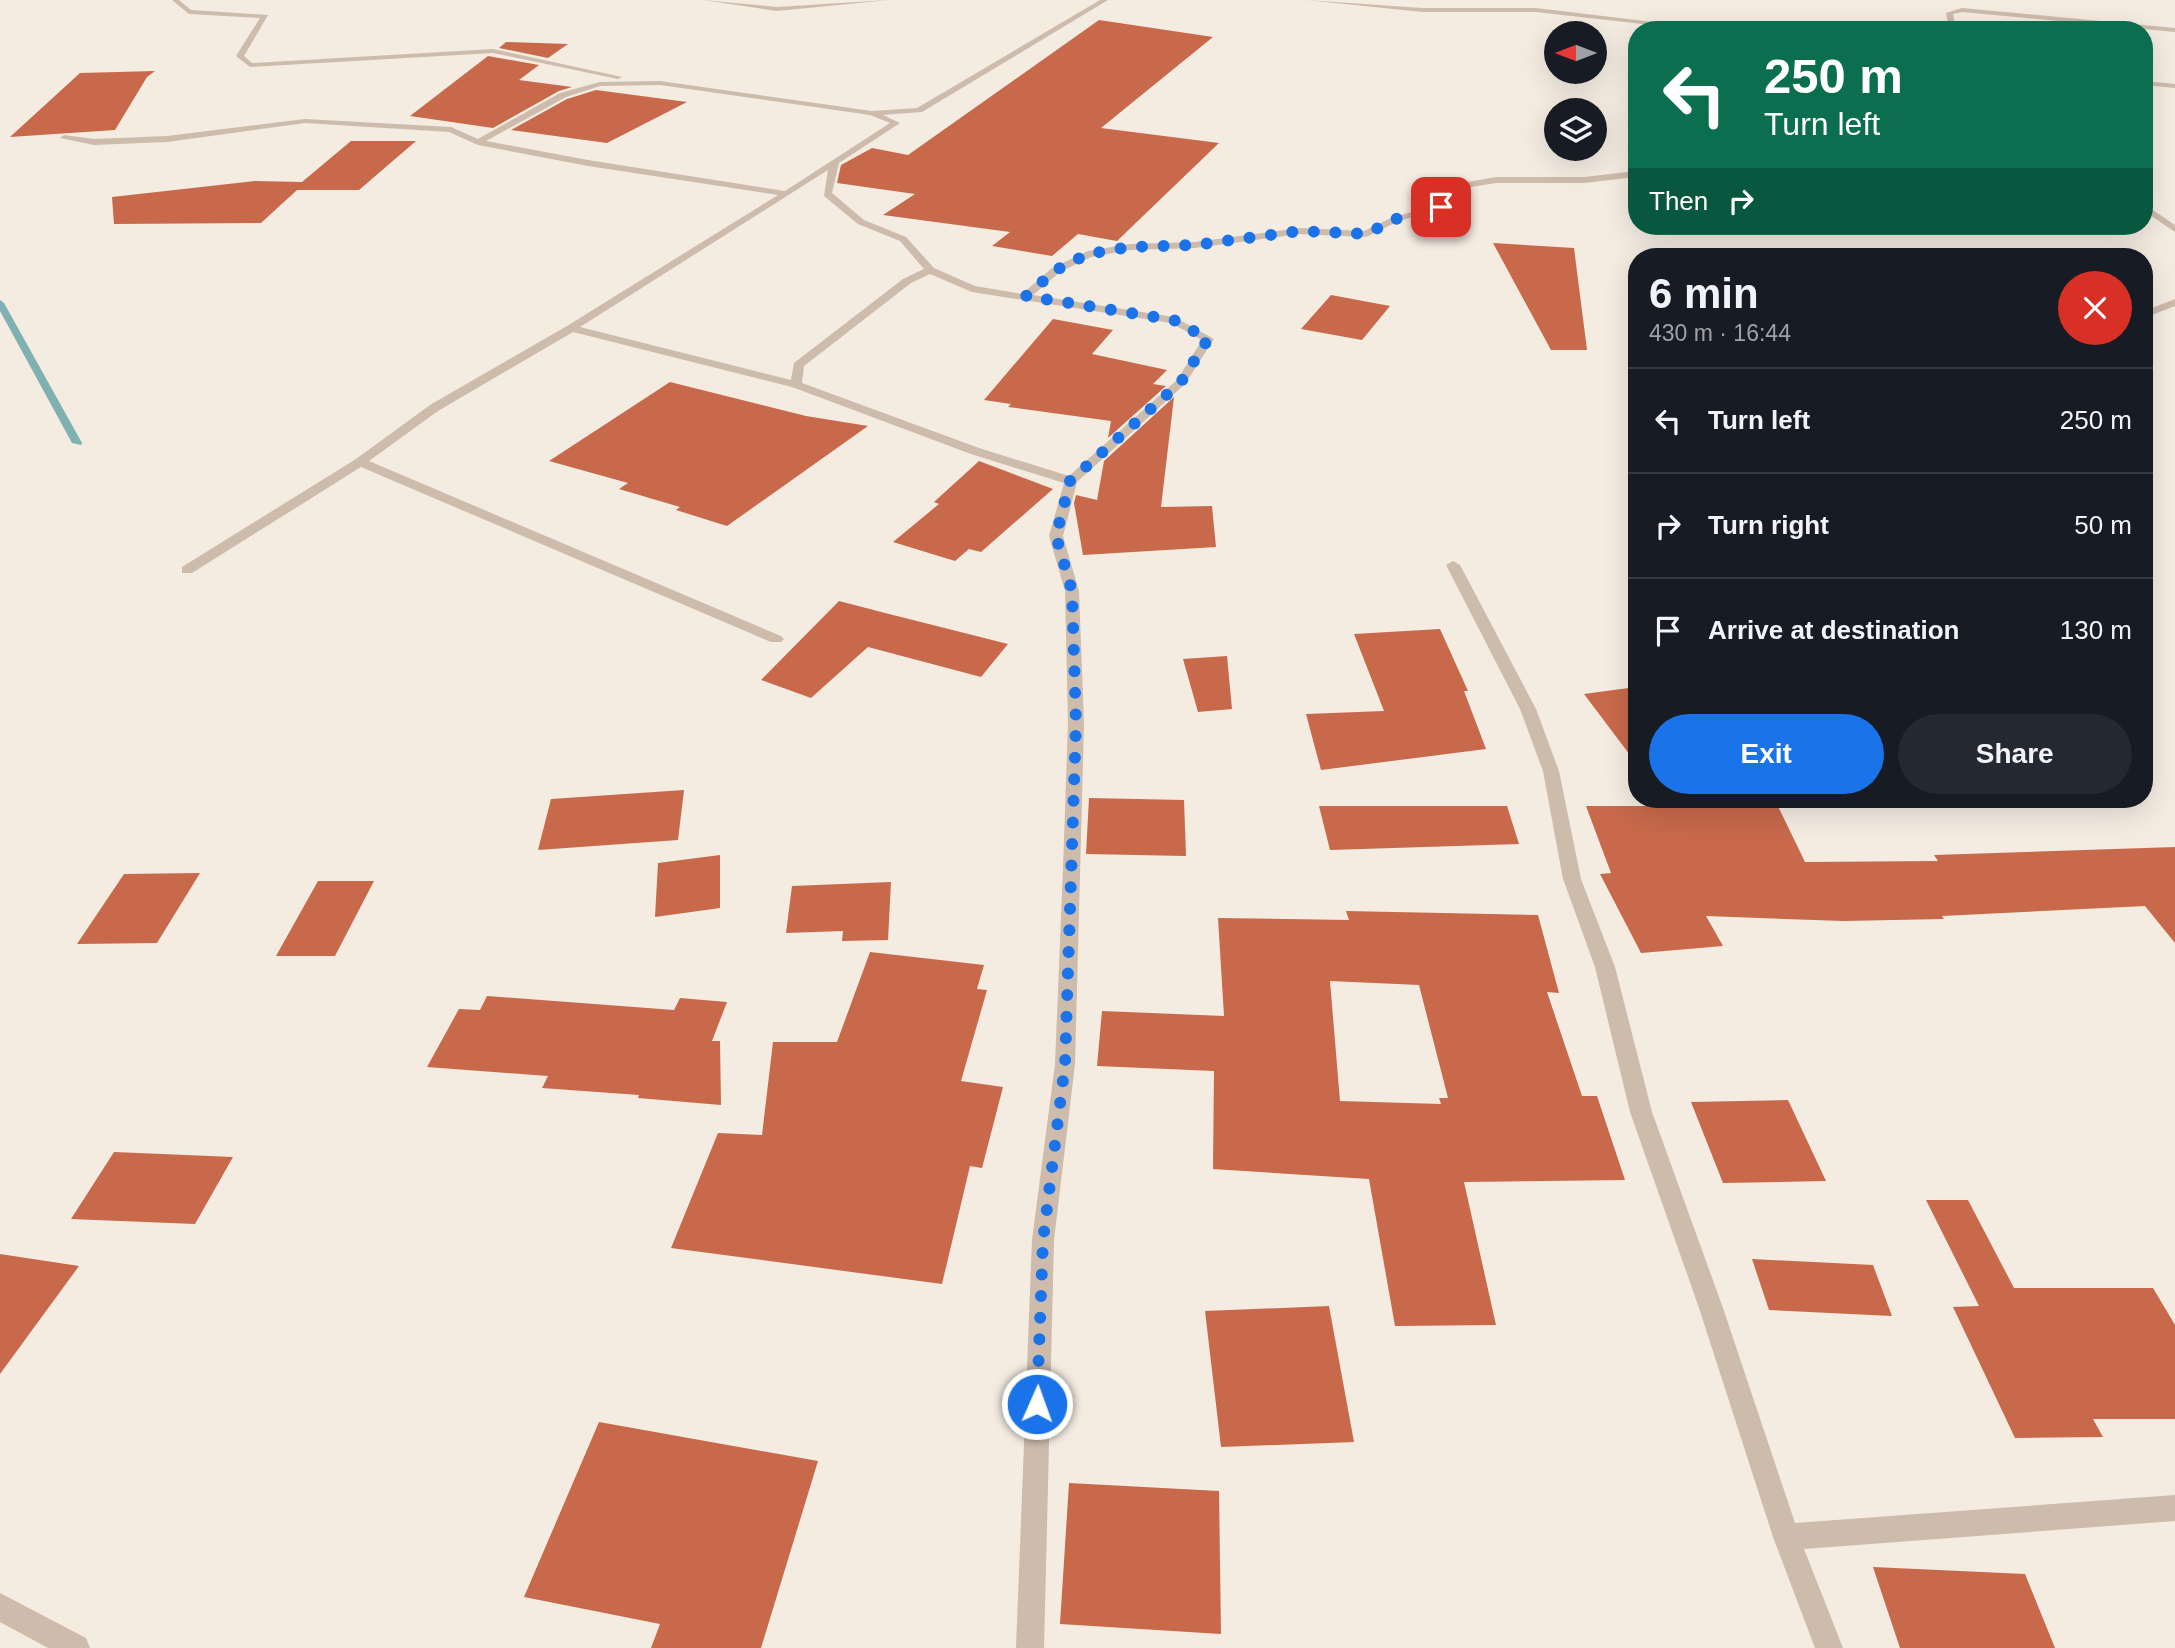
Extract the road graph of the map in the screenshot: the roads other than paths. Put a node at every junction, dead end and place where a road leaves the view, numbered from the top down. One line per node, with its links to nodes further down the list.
1 (175, 0): 11 (street)
2 (706, 0): 3 (street)
3 (886, 0)
4 (1105, 0): 14 (street)
5 (1309, 0): 6 (street)
6 (1628, 21)
7 (1951, 21): 8 (street)
8 (2079, 21)
9 (2153, 28): 10 (street)
10 (2175, 30)
11 (660, 83): 14 (street); 16 (street)
12 (2153, 84): 13 (street)
13 (2175, 86)
14 (872, 113): 17 (street)
15 (64, 138): 16 (street)
16 (478, 142): 19 (street)
17 (835, 162): 19 (street); 22 (street)
18 (1628, 175): 23 (street)
19 (787, 194): 26 (street)
20 (2153, 213): 21 (street)
21 (2175, 229)
22 (930, 270): 23 (street); 27 (street)
23 (1026, 296): 29 (street)
24 (2175, 302): 25 (street)
25 (2153, 311)
26 (571, 328): 27 (street); 28 (street)
27 (796, 385): 29 (street)
28 (360, 462): 31 (street); 32 (street)
29 (1070, 481): 37 (street)
30 (1453, 565): 34 (street)
31 (187, 570)
32 (776, 639)
33 (2175, 1508): 34 (street)
34 (1786, 1537): 38 (street)
35 (0, 1607): 36 (street)
36 (76, 1648)
37 (1030, 1648)
38 (1829, 1648)

